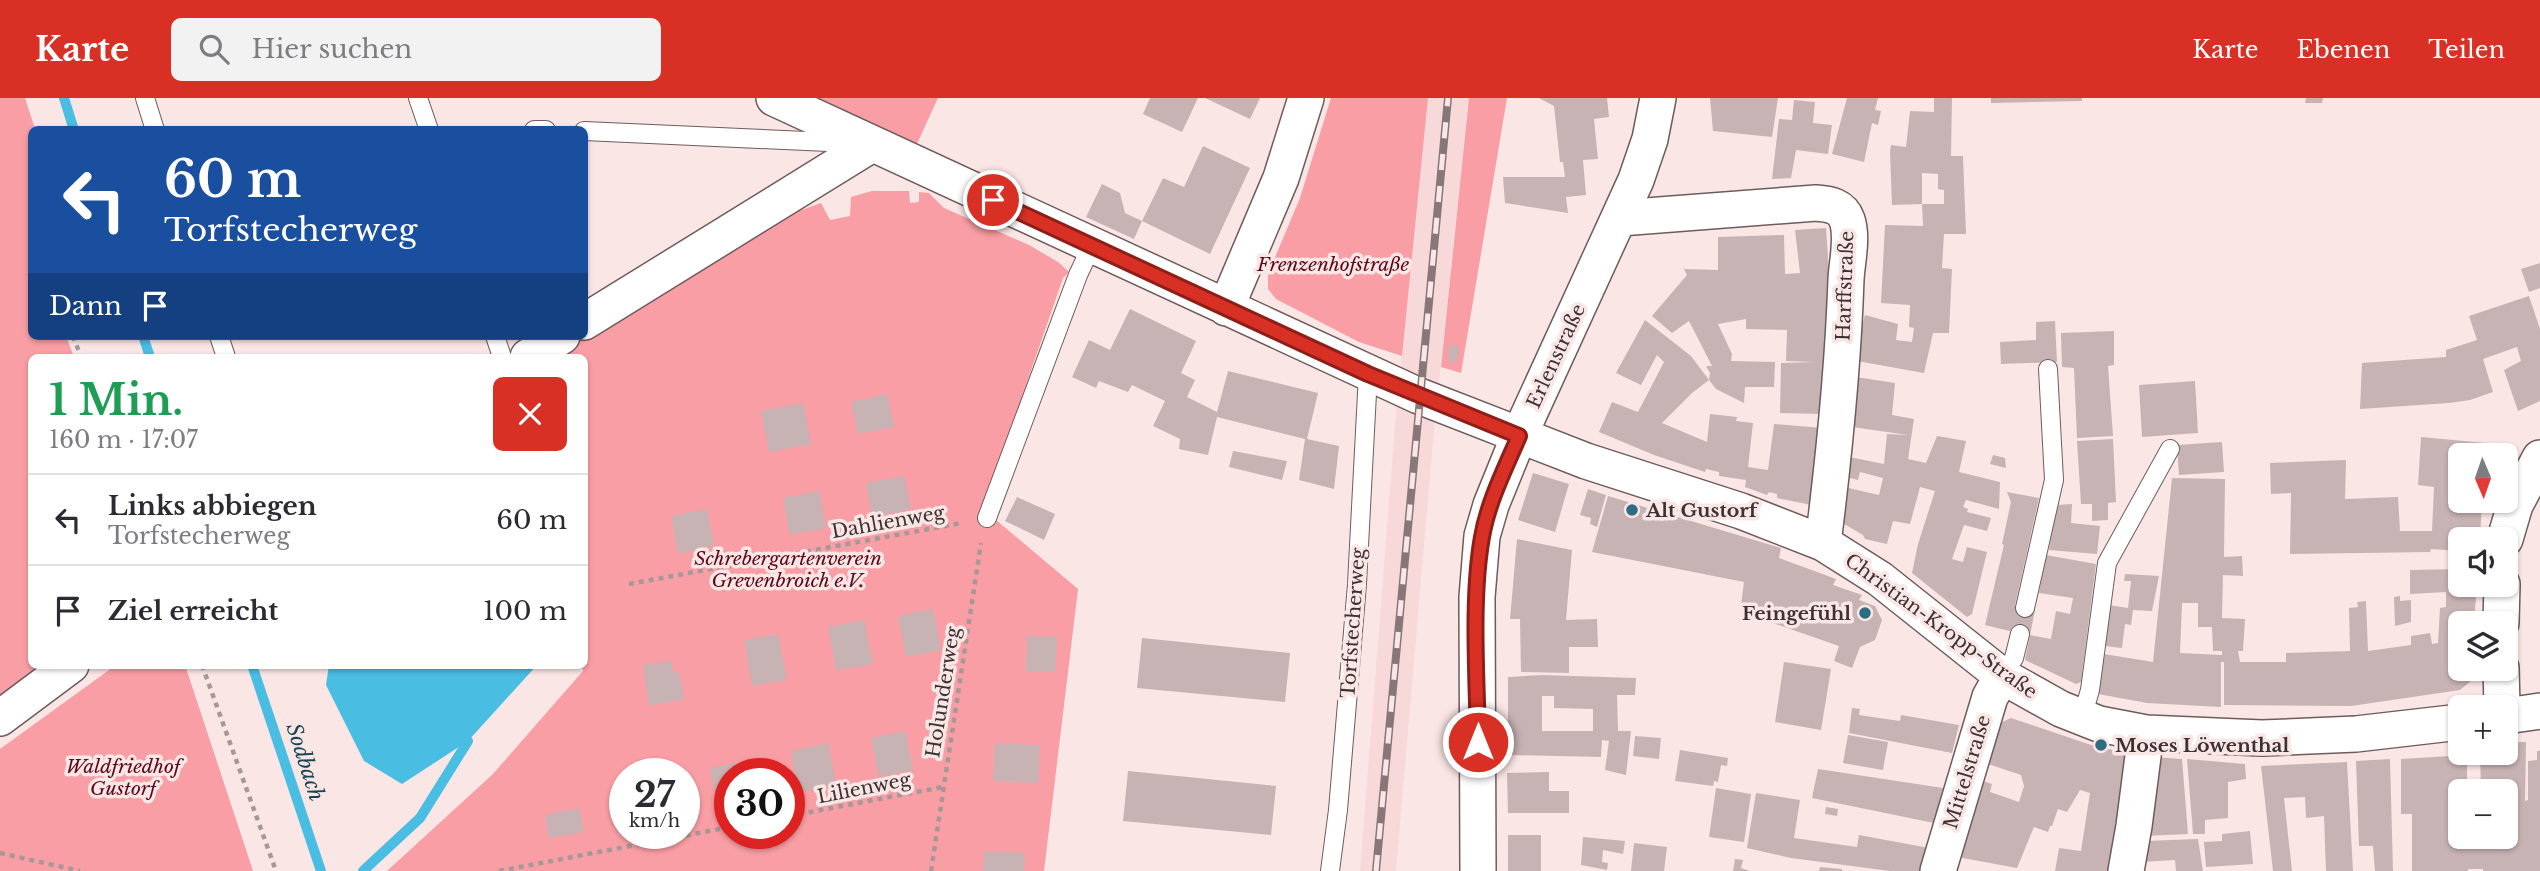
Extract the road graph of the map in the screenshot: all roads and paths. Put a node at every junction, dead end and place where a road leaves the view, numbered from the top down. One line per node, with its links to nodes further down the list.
1 (145, 98): 6 (lane)
2 (418, 98): 7 (lane)
3 (774, 98): 9 (street)
4 (1306, 98): 12 (street)
5 (1658, 98): 10 (street, Erlenstraße)
6 (154, 126)
7 (428, 126)
8 (588, 131): 9 (lane)
9 (872, 144): 11 (street); 13 (street)
10 (1620, 218): 18 (street, Erlenstraße); 23 (street, Harffstraße)
11 (1092, 245): 12 (street); 21 (lane)
12 (1226, 308): 17 (street)
13 (588, 320)
14 (556, 340): 15 (street)
15 (533, 354)
16 (2048, 369): 25 (lane)
17 (1368, 374): 18 (street); 44 (lane, Torfstecherweg)
18 (1519, 436): 23 (street, Christian-Kropp-Straße); 45 (street, Erlenstraße)
19 (2170, 449): 33 (lane)
20 (2540, 458): 22 (street)
21 (987, 518): 24 (path, Dahlienweg); 36 (path, Holunderweg)
22 (2509, 527)
23 (1823, 543): 29 (street, Christian-Kropp-Straße)
24 (629, 584)
25 (2025, 608)
26 (2020, 634): 29 (lane)
27 (66, 669): 32 (street)
28 (203, 669): 41 (path)
29 (2002, 676): 33 (street, Christian-Kropp-Straße); 46 (street, Mittelstraße)
30 (2540, 711): 31 (street)
31 (2518, 714)
32 (0, 718)
33 (2082, 718): 35 (street, Christian-Kropp-Straße)
34 (2448, 723): 35 (street, Christian-Kropp-Straße)
35 (2146, 733): 47 (street)
36 (943, 787): 37 (path, Lilienweg); 43 (path, Holunderweg)
37 (805, 813)
38 (714, 830): 42 (path)
39 (0, 853): 40 (path)
40 (80, 871)
41 (276, 871)
42 (499, 871)
43 (932, 871)
44 (1330, 871)
45 (1478, 871)
46 (1938, 871)
47 (2126, 871)

